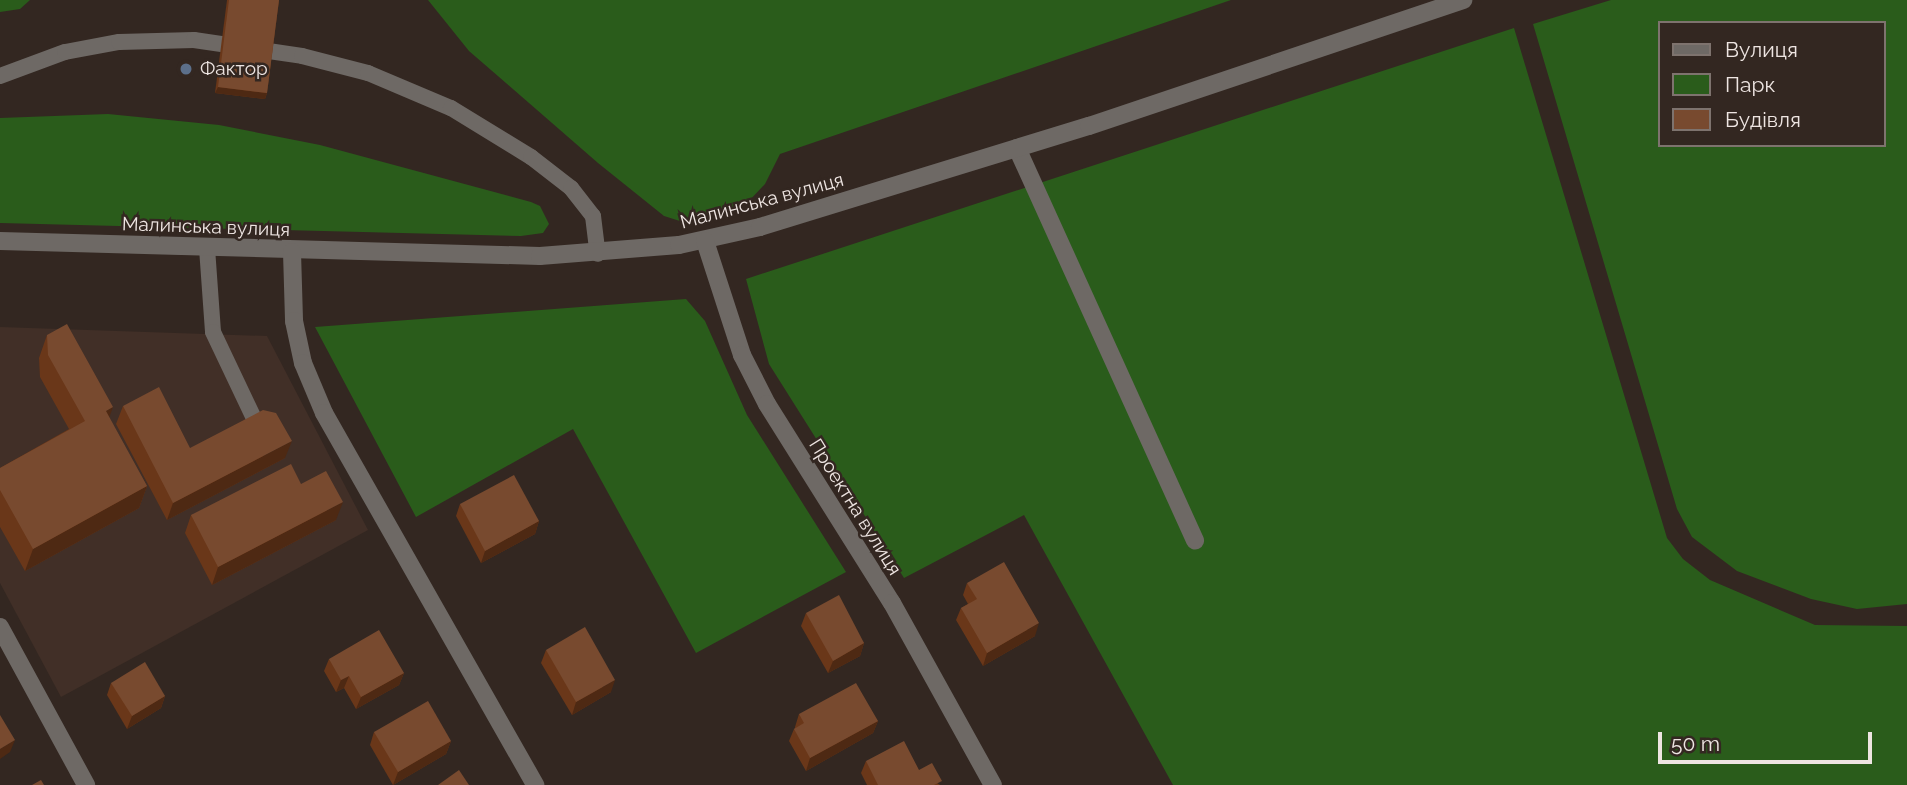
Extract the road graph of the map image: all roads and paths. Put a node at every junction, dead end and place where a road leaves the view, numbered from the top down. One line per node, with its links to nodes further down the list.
1 (1464, 0): 3 (street, Малинська вулиця)
2 (0, 76): 8 (lane)
3 (1017, 148): 5 (street, Малинська вулиця); 10 (street)
4 (0, 241): 6 (street, Малинська вулиця)
5 (705, 241): 8 (street, Малинська вулиця); 14 (street, Проектна вулиця)
6 (207, 248): 7 (street, Малинська вулиця); 9 (lane)
7 (292, 252): 8 (street, Малинська вулиця); 13 (street)
8 (598, 254)
9 (263, 437)
10 (1195, 540)
11 (0, 627): 12 (street)
12 (86, 785)
13 (535, 785)
14 (992, 785)

